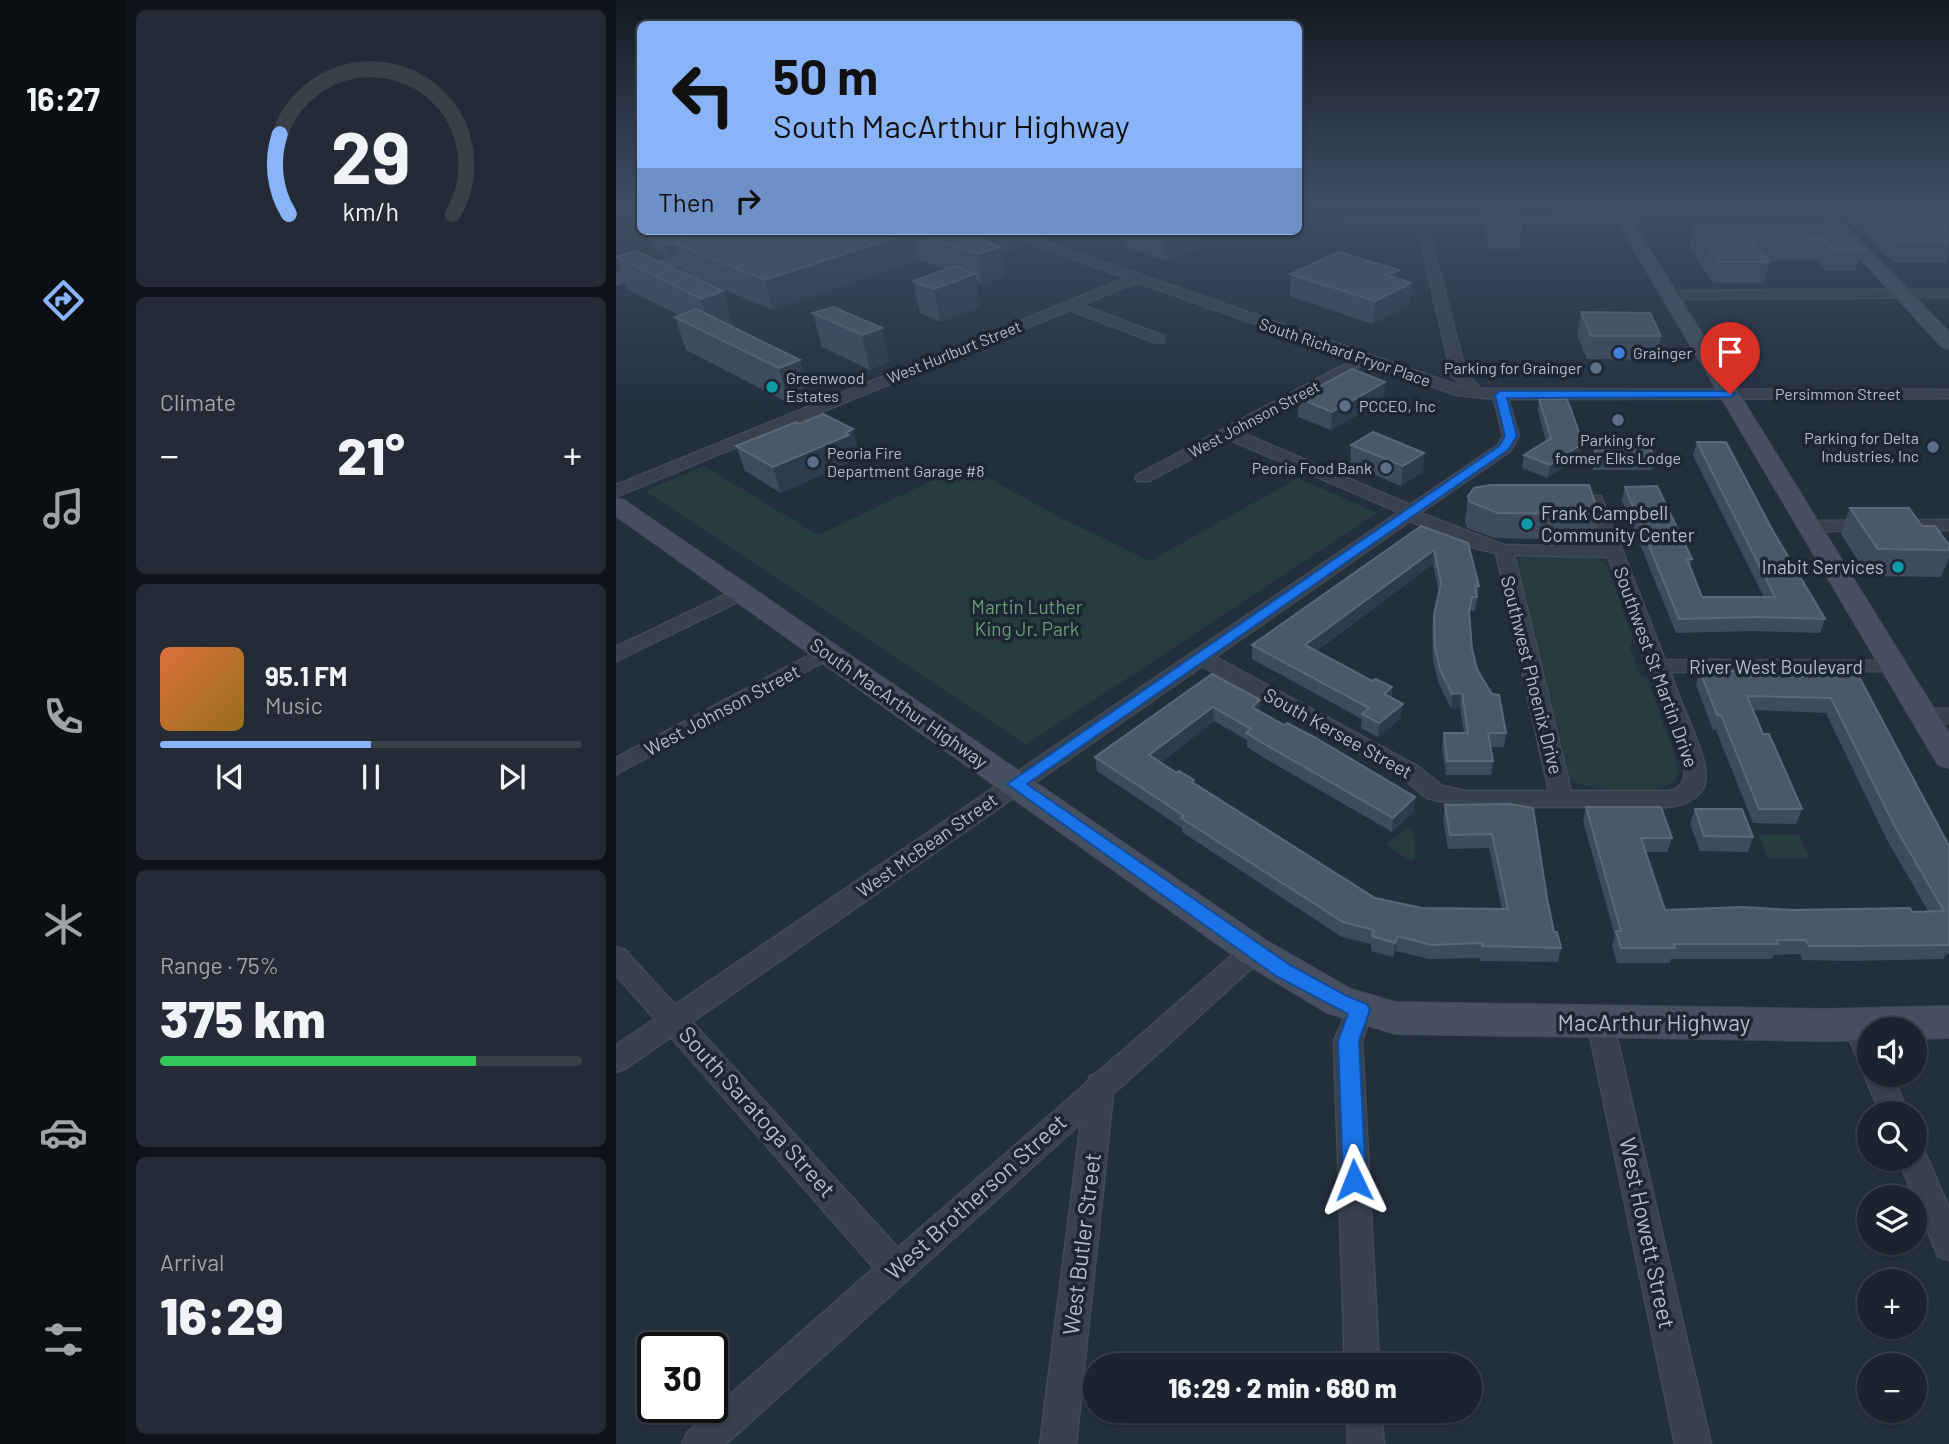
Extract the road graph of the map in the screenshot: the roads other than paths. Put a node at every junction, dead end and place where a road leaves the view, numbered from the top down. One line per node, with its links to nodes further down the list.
1 (641, 273): 7 (main road)
2 (1123, 273): 6 (street, South Richard Pryor Place)
3 (1434, 273): 15 (street)
4 (1655, 273): 10 (main road)
5 (1882, 273): 9 (main road)
6 (1136, 278): 11 (street, West Hurlburt Street); 14 (street, South Richard Pryor Place)
7 (616, 281)
8 (1949, 293): 9 (street)
9 (1902, 294): 10 (street); 13 (main road)
10 (1668, 295): 16 (main road)
11 (1069, 305): 12 (street); 21 (street, West Hurlburt Street)
12 (1158, 339)
13 (1949, 343)
14 (1365, 359): 15 (street, South Richard Pryor Place); 19 (street, West Johnson Street)
15 (1476, 393): 18 (street, Persimmon Street)
16 (1730, 394): 17 (street, Persimmon Street); 18 (street, Persimmon Street); 26 (main road)
17 (1949, 394)
18 (1500, 395): 24 (street, West McBean Street)
19 (1228, 433): 20 (street, West Johnson Street); 24 (street)
20 (1143, 478)
21 (616, 491)
22 (1595, 499): 28 (street, Southwest St Martin Drive)
23 (616, 505): 29 (main road, South MacArthur Highway)
24 (1409, 512): 27 (street); 32 (street, West McBean Street)
25 (1949, 525): 26 (street)
26 (1809, 526): 34 (main road)
27 (1503, 550): 28 (street); 41 (street, Southwest Phoenix Drive)
28 (1614, 552): 33 (street, Southwest St Martin Drive)
29 (741, 593): 30 (main road, South MacArthur Highway); 31 (street)
30 (827, 652): 38 (street, West Johnson Street); 39 (main road, South MacArthur Highway)
31 (616, 655)
32 (1199, 656): 39 (street, West McBean Street); 41 (street, South Kersee Street)
33 (1655, 660): 34 (street, River West Boulevard); 40 (street, Southwest St Martin Drive)
34 (1890, 660): 35 (main road)
35 (1923, 716): 36 (street); 37 (main road)
36 (1949, 716)
37 (1949, 758)
38 (616, 767)
39 (1015, 784): 42 (main road, South MacArthur Highway); 45 (street, West McBean Street)
40 (1688, 794): 41 (street, South Kersee Street)
41 (1562, 799)
42 (1254, 951): 44 (main road, South MacArthur Highway); 51 (street, West Brotherson Street)
43 (616, 957): 45 (street, South Saratoga Street)
44 (1360, 1010): 46 (main road, MacArthur Highway); 55 (street)
45 (674, 1019): 50 (street, West McBean Street); 54 (street, South Saratoga Street)
46 (1600, 1021): 49 (main road, MacArthur Highway); 60 (street, West Howett Street)
47 (1949, 1022): 48 (main road, MacArthur Highway)
48 (1927, 1026)
49 (1857, 1039)
50 (616, 1060)
51 (1100, 1085): 54 (street, West Brotherson Street); 58 (street, West Butler Street)
52 (1918, 1171): 53 (street)
53 (1949, 1245)
54 (896, 1269): 57 (street, West Brotherson Street)
55 (1361, 1353)
56 (1365, 1423): 59 (street)
57 (700, 1444)
58 (1058, 1444)
59 (1366, 1444)
60 (1693, 1444)

